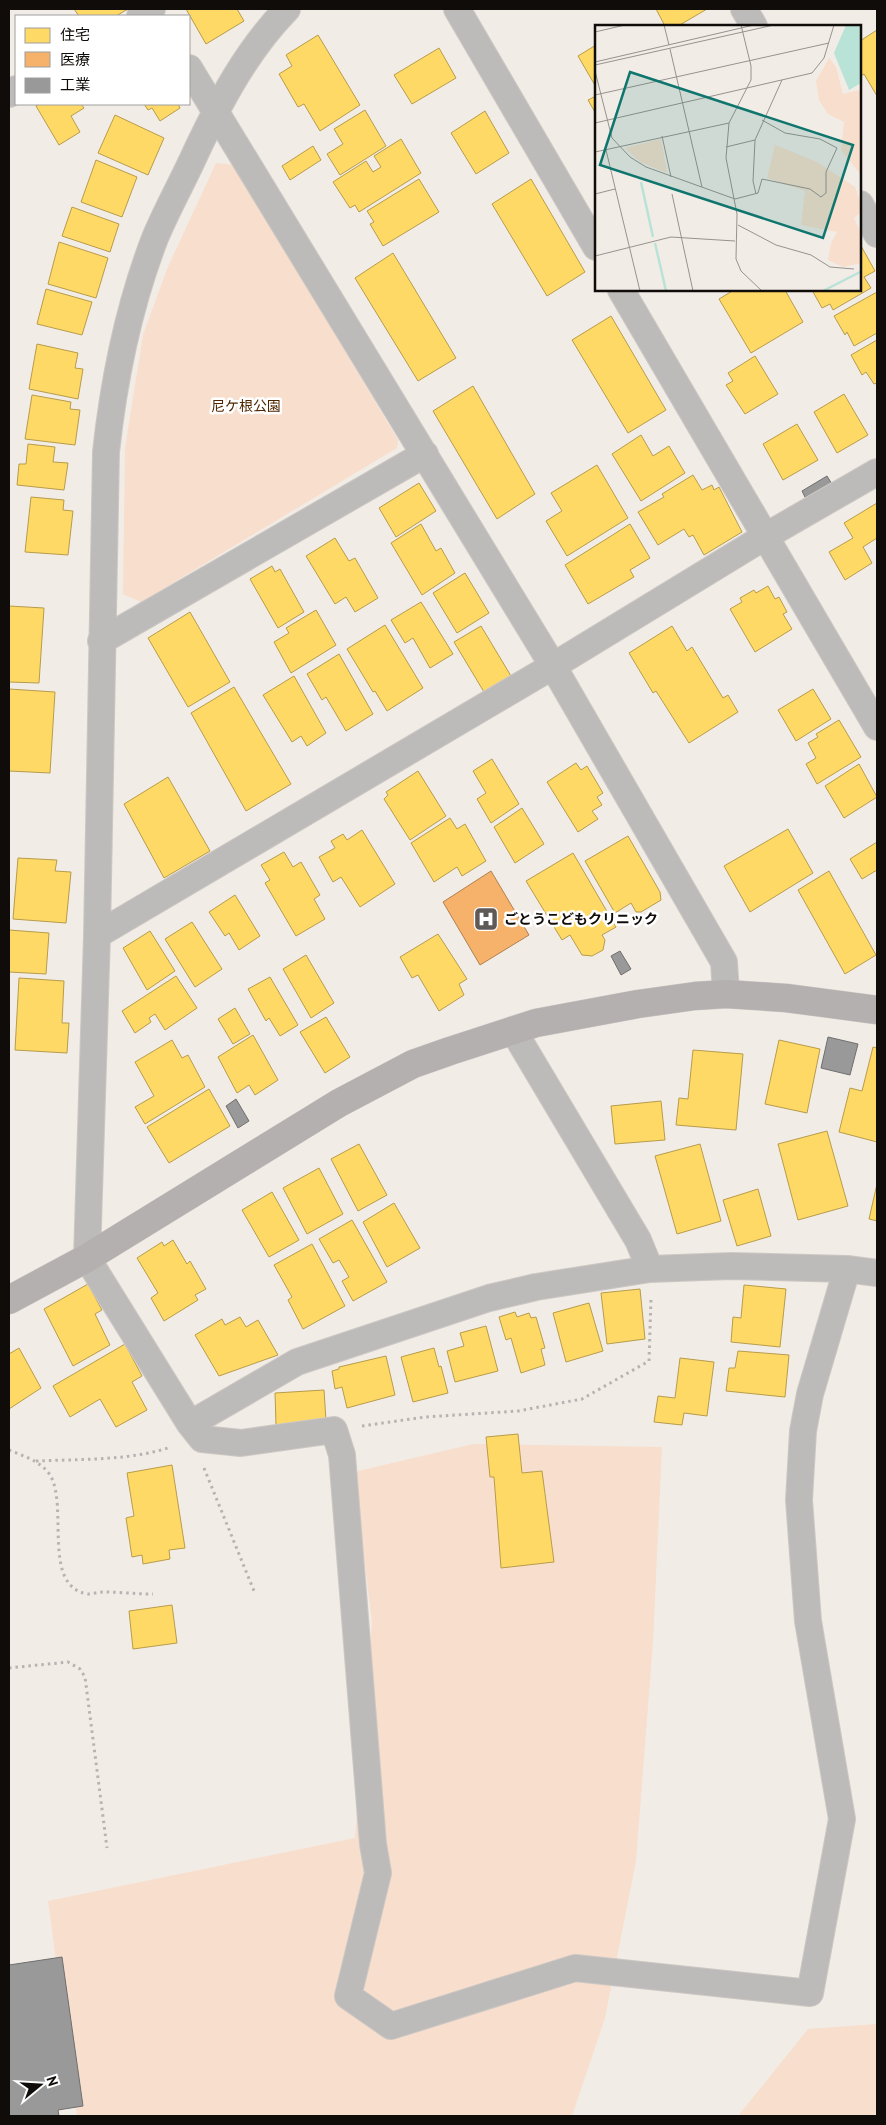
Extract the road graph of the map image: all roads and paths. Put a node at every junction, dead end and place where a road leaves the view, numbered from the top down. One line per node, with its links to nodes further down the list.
1 (286, 9): 6 (street)
2 (457, 9): 9 (street)
3 (744, 9): 4 (street)
4 (753, 25)
5 (190, 70): 6 (street)
6 (216, 111): 11 (street); 14 (street)
7 (861, 206): 8 (street)
8 (877, 234)
9 (595, 244)
10 (623, 291): 13 (street)
11 (425, 454): 14 (street); 15 (street)
12 (877, 472): 13 (street)
13 (766, 536): 15 (street); 16 (street)
14 (101, 641): 17 (street)
15 (553, 666): 17 (street); 18 (street)
16 (877, 727)
17 (97, 935): 21 (street)
18 (726, 994): 19 (street); 20 (street)
19 (877, 1010)
20 (513, 1030): 21 (street); 22 (street)
21 (87, 1258): 25 (street); 26 (street)
22 (650, 1269): 23 (street); 26 (street); 27 (path)
23 (846, 1269): 24 (street); 27 (street)
24 (877, 1273)
25 (9, 1300)
26 (195, 1430): 27 (street); 29 (path); 30 (path)
27 (334, 1430)
28 (9, 1450): 29 (path)
29 (36, 1461): 31 (path)
30 (254, 1591)
31 (152, 1594)
32 (9, 1668): 33 (path)
33 (107, 1848)

